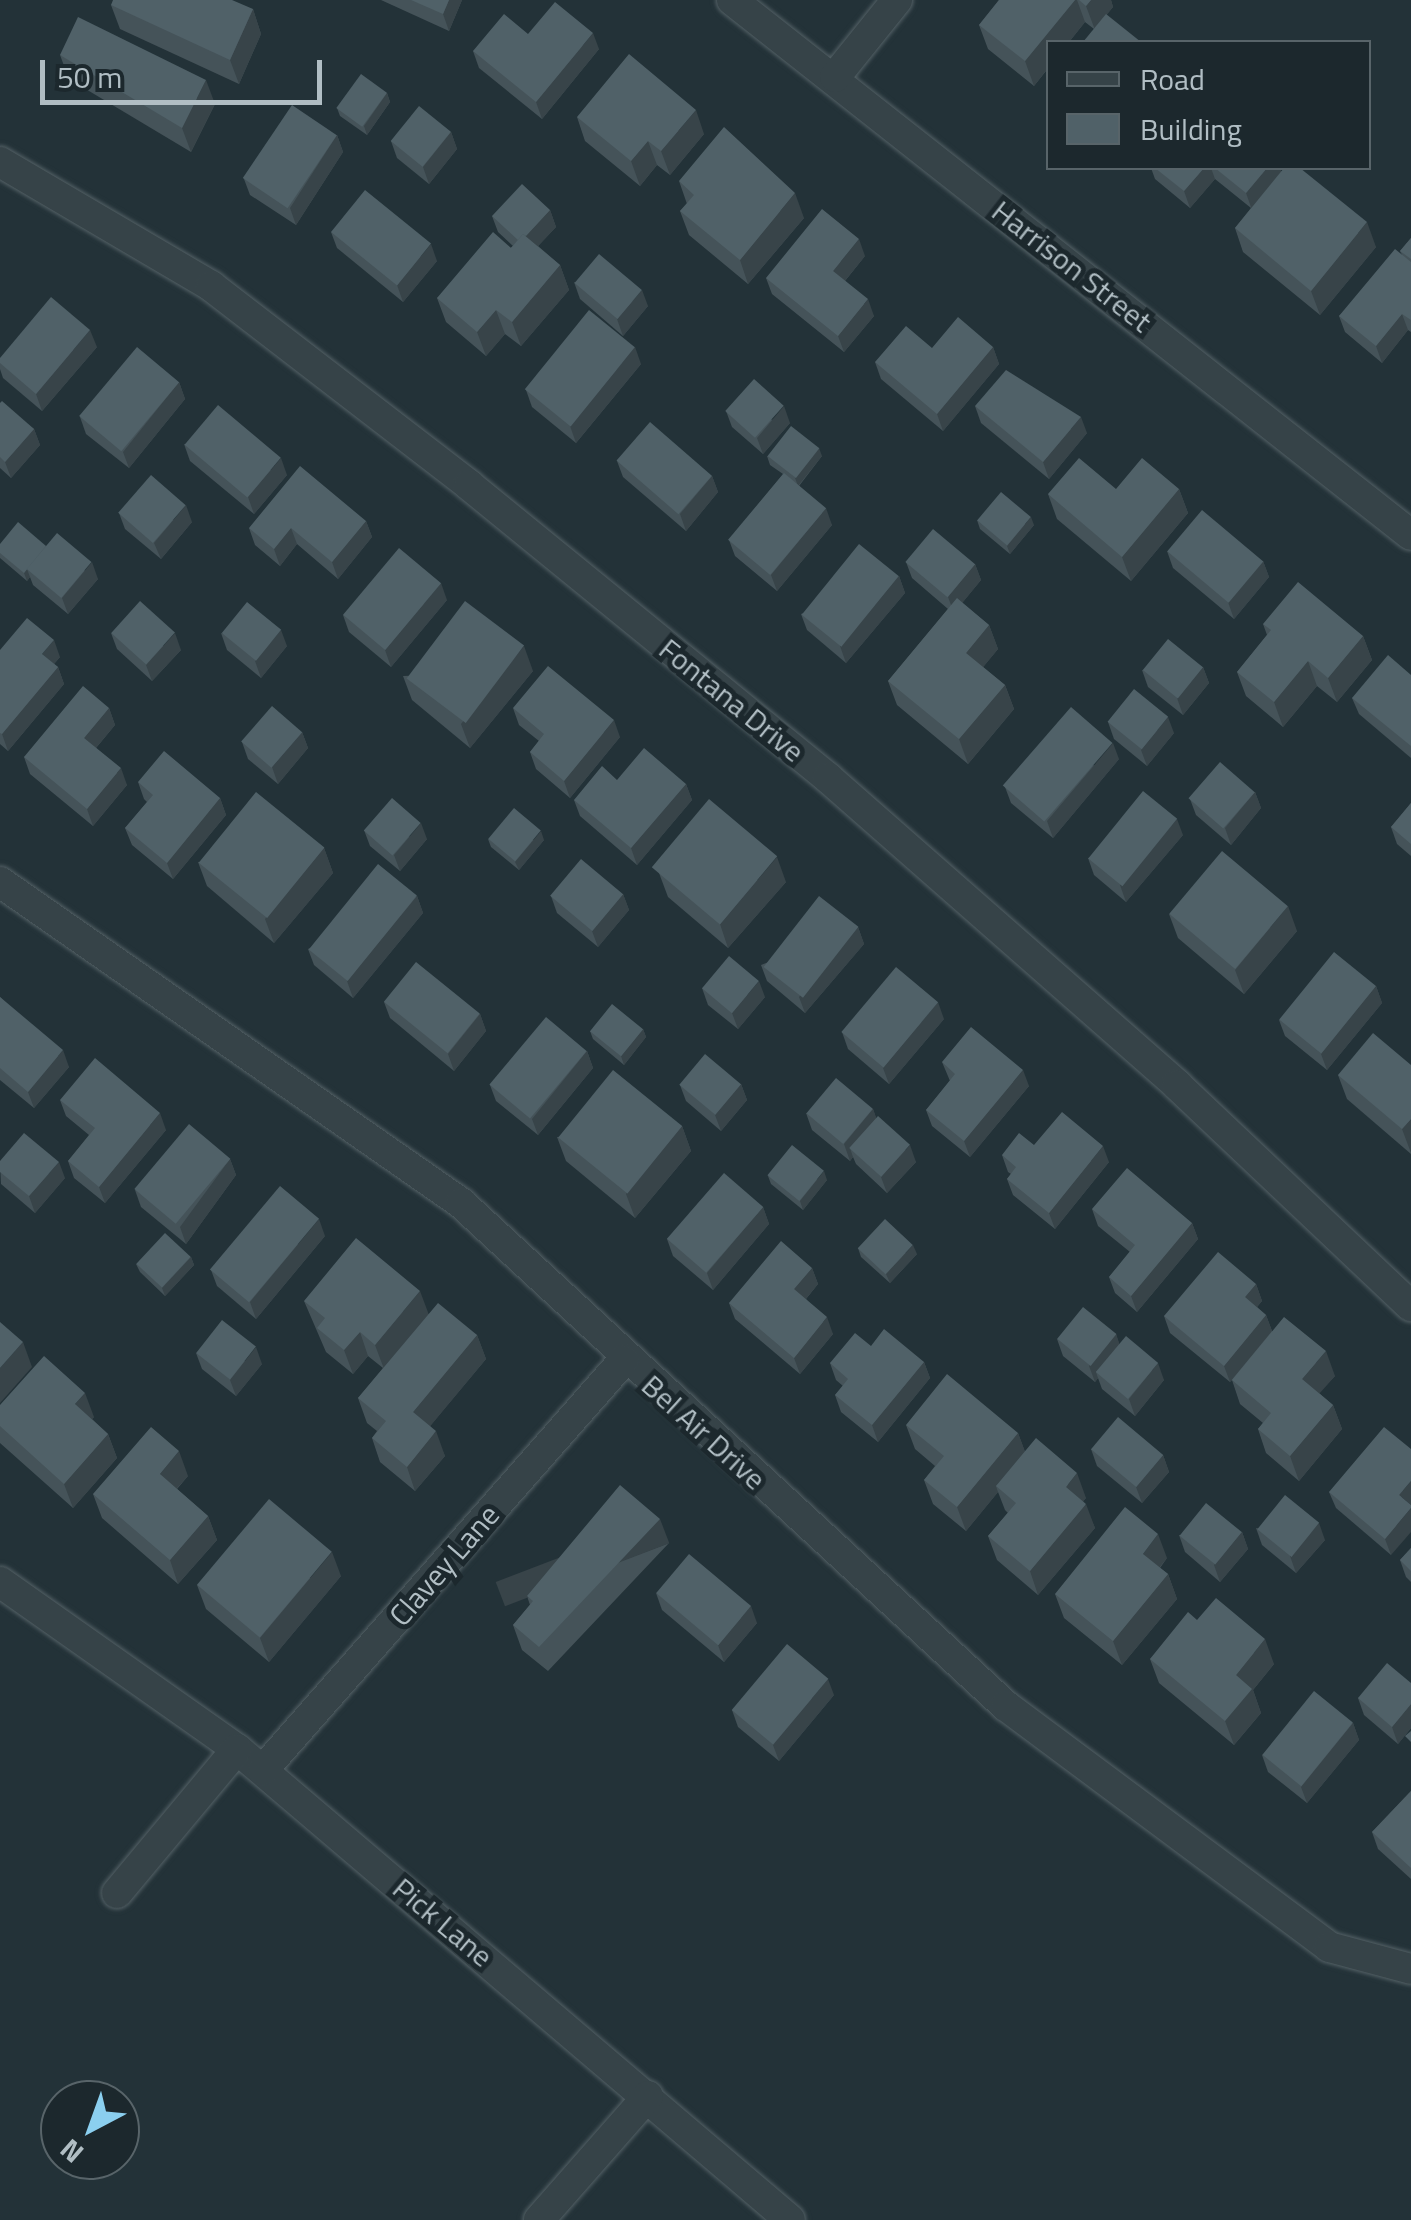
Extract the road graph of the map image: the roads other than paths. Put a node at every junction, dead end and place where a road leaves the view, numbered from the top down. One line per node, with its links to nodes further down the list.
1 (732, 0): 3 (street, Harrison Street)
2 (897, 0): 3 (street)
3 (834, 78): 5 (street, Harrison Street)
4 (0, 162): 7 (street, Fontana Drive)
5 (1409, 529)
6 (0, 882): 8 (street, Bel Air Drive)
7 (1411, 1306)
8 (624, 1360): 11 (street, Clavey Lane); 13 (street, Bel Air Drive)
9 (0, 1582): 10 (street, Pick Lane)
10 (238, 1749): 11 (street, Pick Lane); 12 (street)
11 (263, 1770): 14 (street, Pick Lane)
12 (117, 1893)
13 (1411, 1969)
14 (648, 2096): 15 (street); 16 (street, Pick Lane)
15 (539, 2220)
16 (790, 2220)

